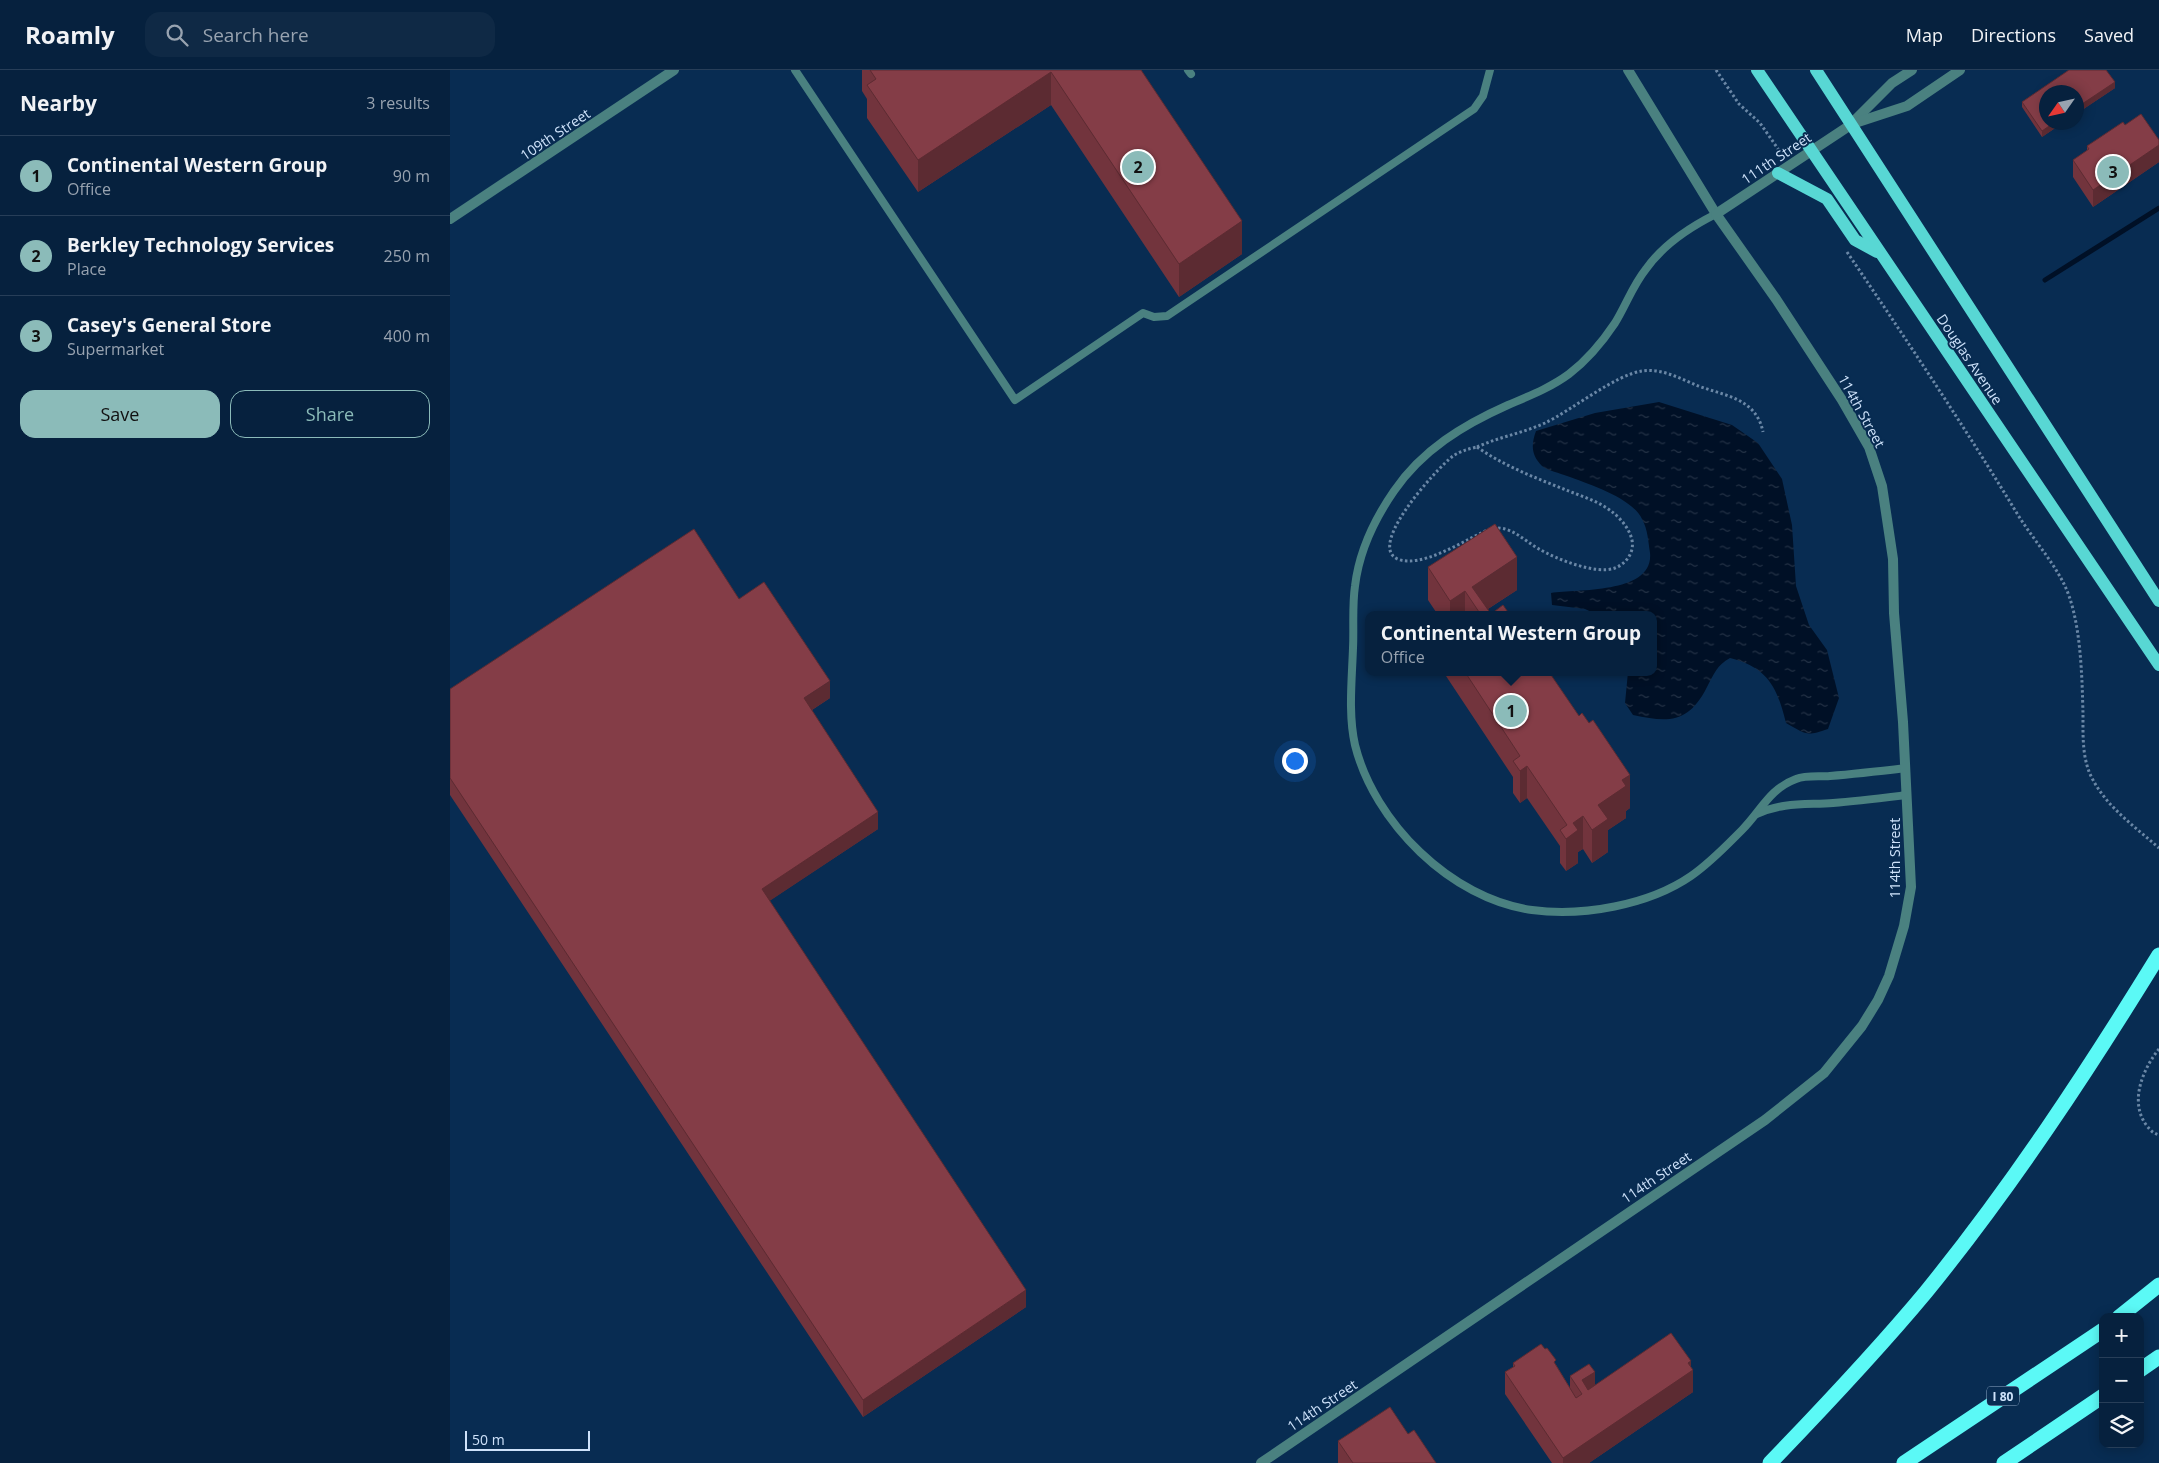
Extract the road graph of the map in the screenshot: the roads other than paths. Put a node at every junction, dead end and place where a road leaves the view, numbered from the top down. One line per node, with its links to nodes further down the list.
1 (674, 70): 13 (street, 109th Street)
2 (796, 70): 3 (lane)
3 (1490, 70)
4 (1628, 70): 12 (street, 114th Street)
5 (1757, 70): 10 (main road, Douglas Avenue)
6 (1816, 70): 9 (main road, Douglas Avenue)
7 (1912, 70): 9 (street, 111th Street)
8 (1960, 70): 9 (street, 111th Street)
9 (1852, 124): 10 (street, 111th Street); 15 (main road, Douglas Avenue)
10 (1811, 151): 11 (street, 111th Street); 14 (main road, Douglas Avenue)
11 (1778, 173): 12 (street, 111th Street); 14 (main road)
12 (1716, 214): 17 (street, 114th Street); 19 (lane)
13 (450, 219)
14 (1881, 254): 16 (main road, Douglas Avenue)
15 (2159, 601)
16 (2159, 665)
17 (1906, 768): 18 (street, 114th Street); 19 (lane)
18 (1907, 795): 19 (lane); 29 (street, 114th Street)
19 (1757, 814)
20 (2159, 956): 30 (highway)
21 (2159, 1285): 23 (highway)
22 (2159, 1291): 24 (highway)
23 (2126, 1313)
24 (2127, 1313)
25 (2099, 1333): 31 (highway, I 80)
26 (2159, 1357): 27 (highway)
27 (2144, 1367)
28 (2099, 1399): 32 (highway)
29 (1261, 1463)
30 (1770, 1463)
31 (1904, 1463)
32 (2004, 1463)

